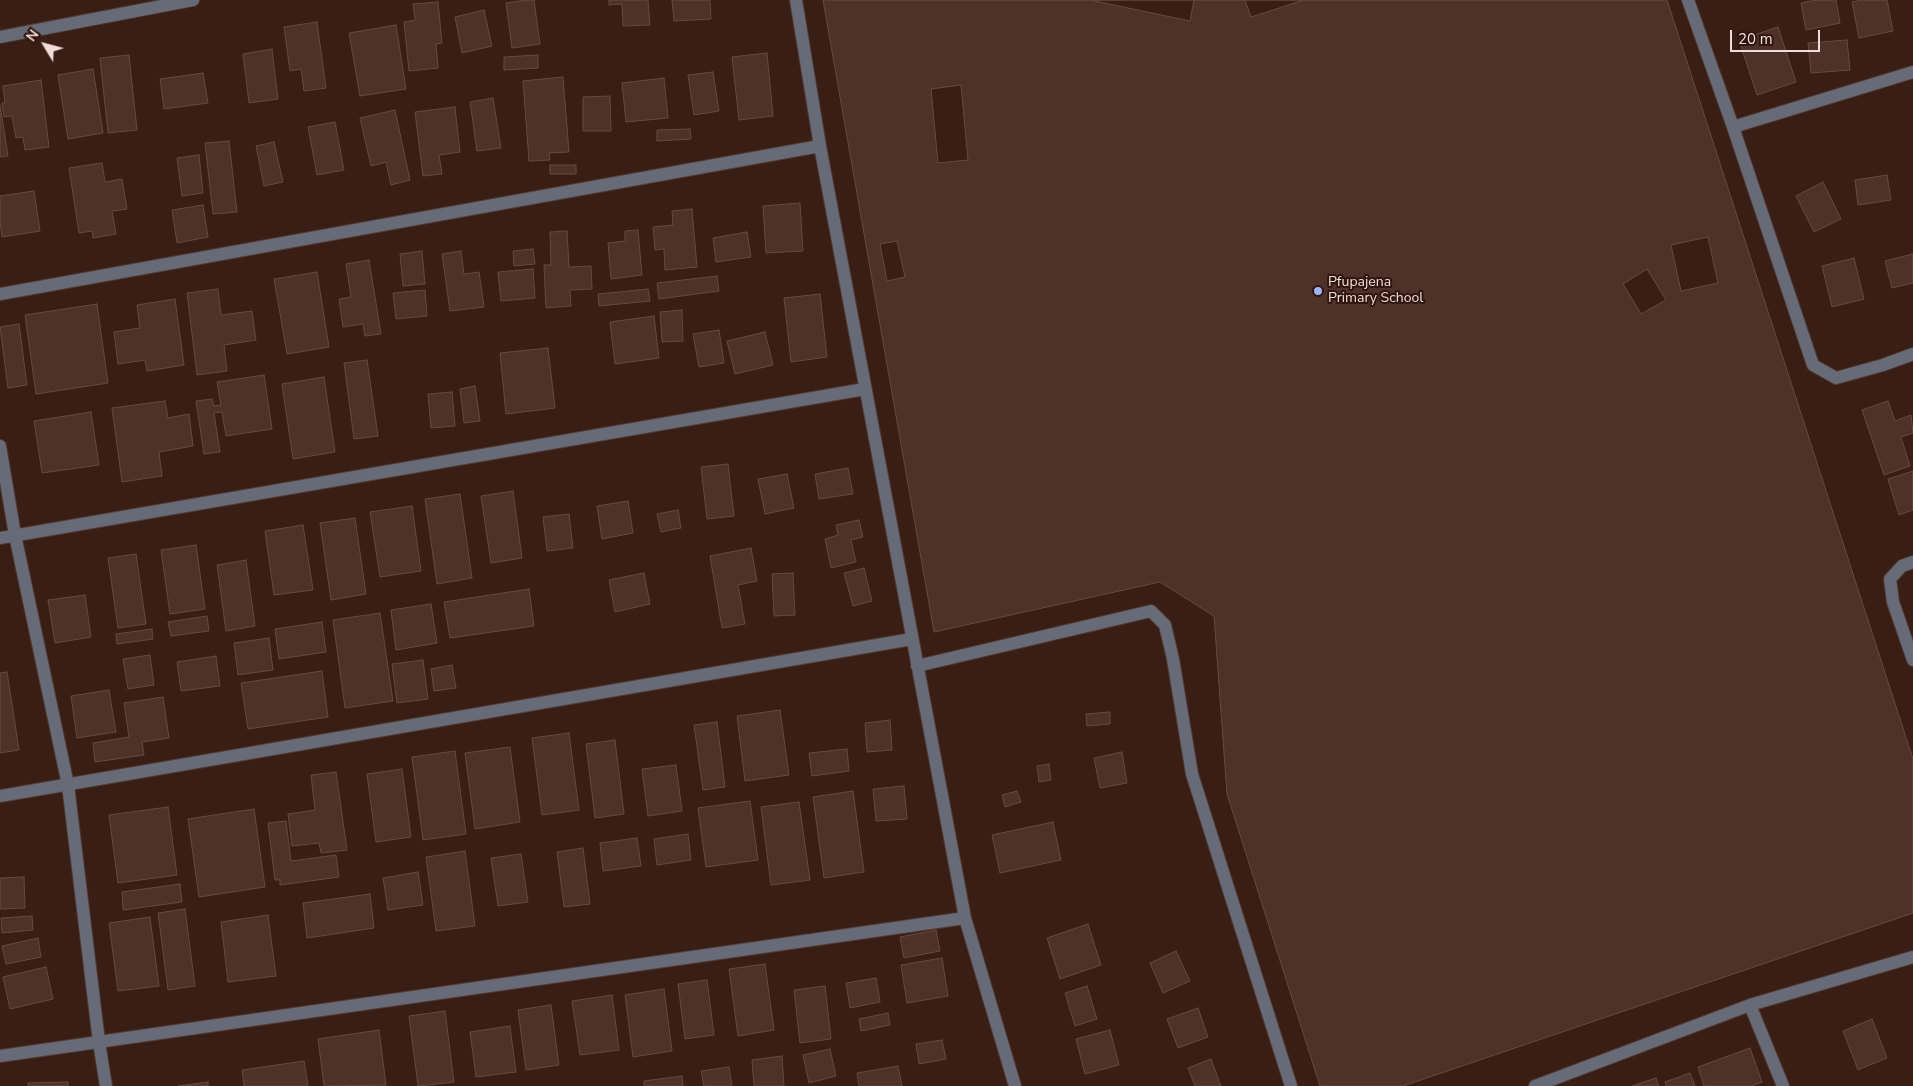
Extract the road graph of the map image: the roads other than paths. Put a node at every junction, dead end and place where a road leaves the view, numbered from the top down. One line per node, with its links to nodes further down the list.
1 (193, 0): 4 (street)
2 (796, 0): 7 (street)
3 (1688, 0): 6 (street)
4 (0, 37)
5 (1913, 72): 6 (street)
6 (1733, 127): 9 (street)
7 (820, 146): 8 (street); 10 (street)
8 (0, 294)
9 (1913, 354)
10 (865, 389): 12 (street); 15 (street)
11 (0, 446): 12 (street)
12 (16, 535): 13 (street); 18 (street)
13 (0, 538)
14 (1913, 562): 16 (street)
15 (912, 639): 17 (street); 18 (street)
16 (1913, 660)
17 (917, 666): 20 (street); 27 (street)
18 (68, 785): 19 (street); 23 (street)
19 (0, 796)
20 (965, 918): 23 (street); 26 (street)
21 (1913, 957): 22 (street)
22 (1750, 1005): 28 (street); 29 (street)
23 (99, 1042): 24 (street); 25 (street)
24 (0, 1056)
25 (106, 1086)
26 (1015, 1086)
27 (1292, 1086)
28 (1536, 1086)
29 (1782, 1086)

